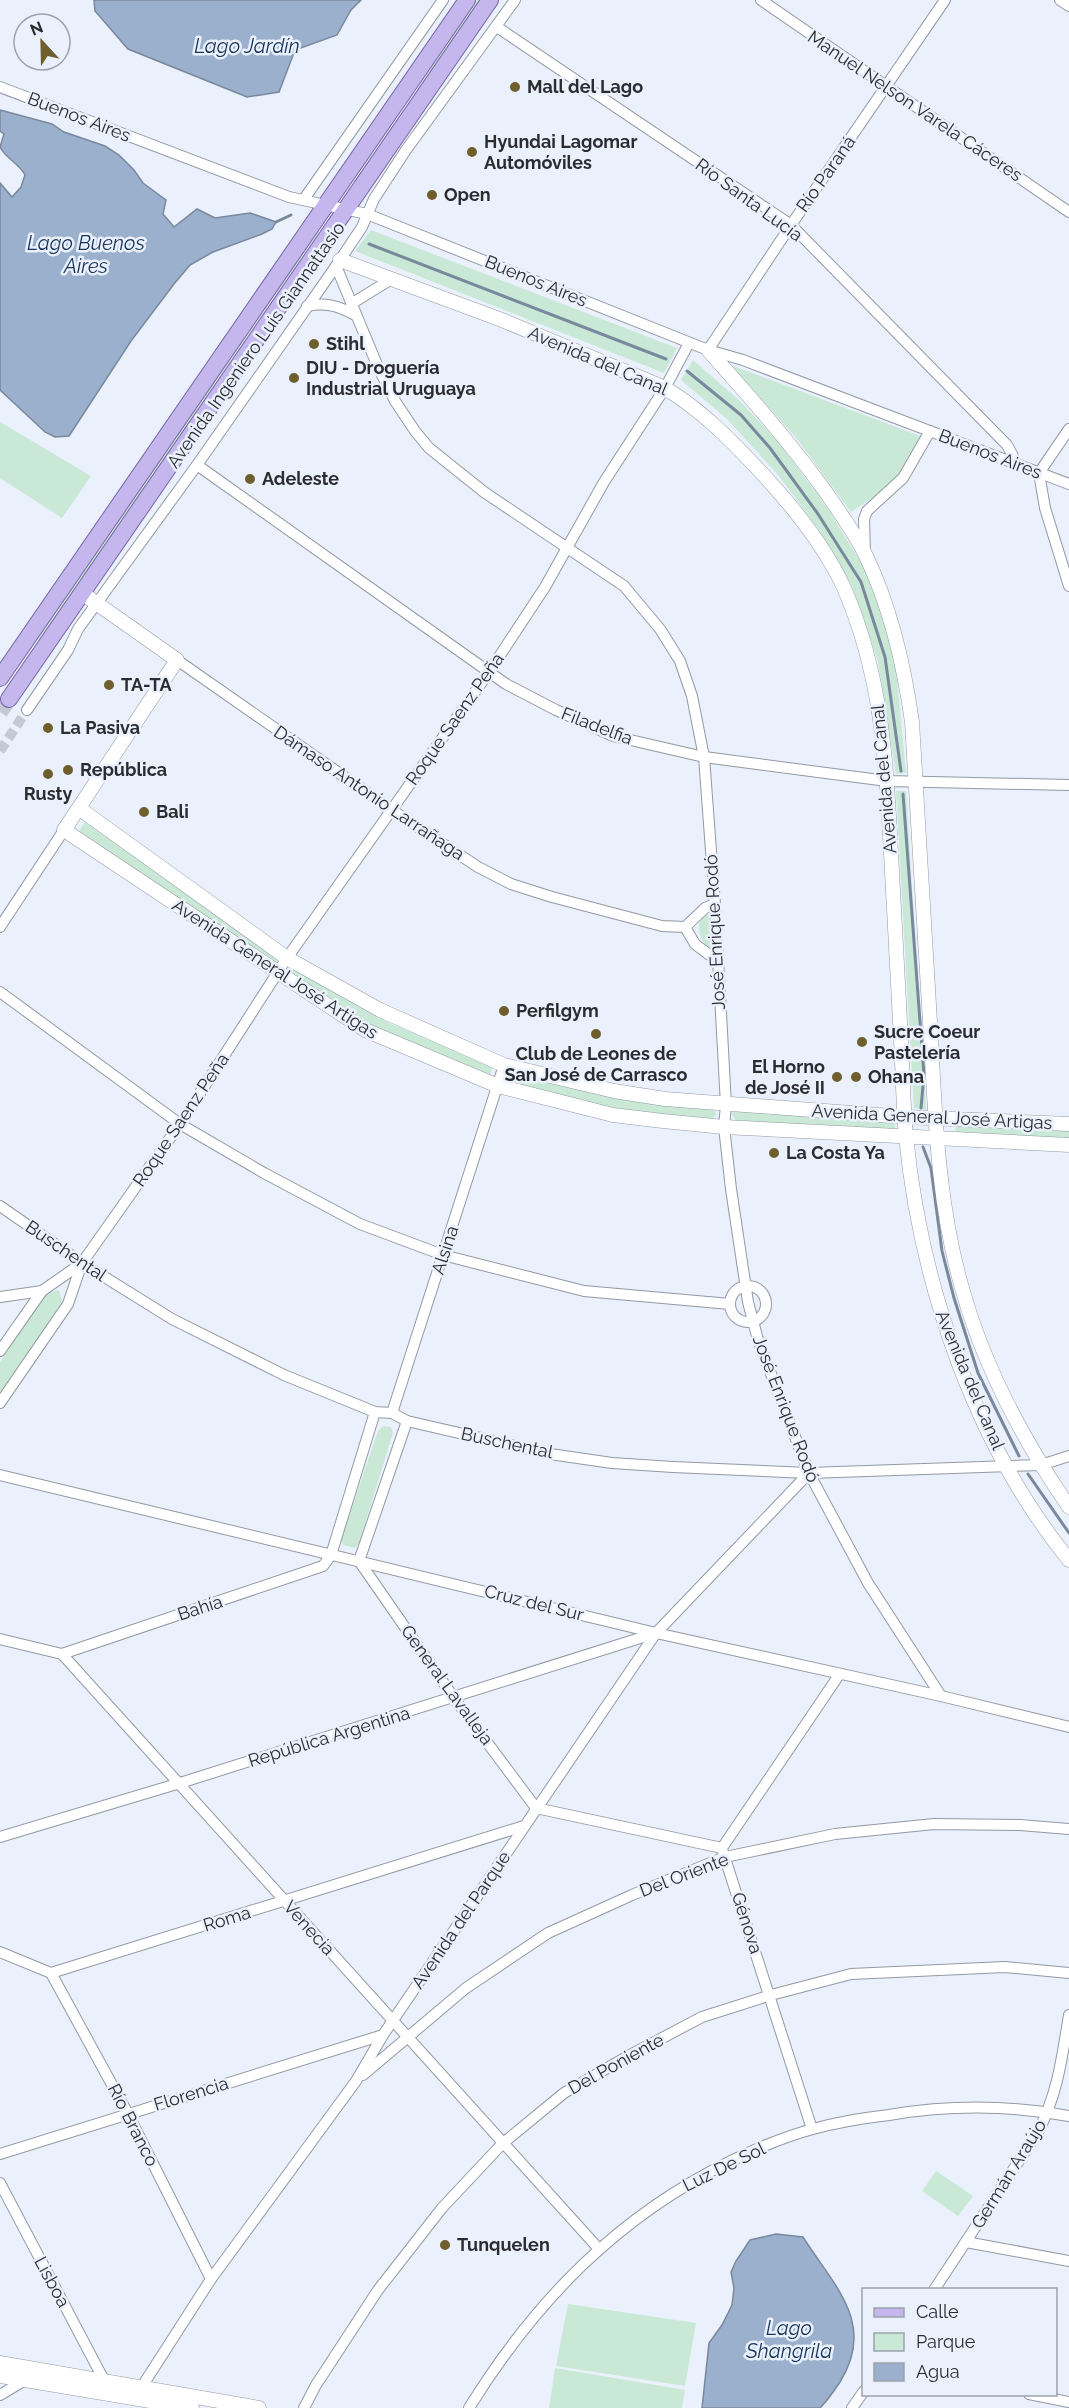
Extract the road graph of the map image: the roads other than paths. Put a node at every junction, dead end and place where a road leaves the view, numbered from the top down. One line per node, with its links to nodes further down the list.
1 (443, 0): 14 (street)
2 (467, 0): 15 (main road, Avenida Ingeniero Luis Giannattasio)
3 (490, 0): 12 (main road, Avenida Ingeniero Luis Giannattasio)
4 (515, 0): 9 (street, Avenida Ingeniero Luis Giannattasio)
5 (761, 0): 10 (street, Manuel Nelson Varela Cáceres)
6 (945, 0): 10 (street, Río Paraná)
7 (1060, 0): 8 (street)
8 (1069, 6)
9 (497, 27): 13 (street, Avenida Ingeniero Luis Giannattasio); 19 (street, Río Santa Lucía)
10 (887, 86): 17 (street, Manuel Nelson Varela Cáceres); 19 (street, Río Paraná)
11 (0, 87): 14 (street, Buenos Aires)
12 (401, 129): 13 (street); 16 (main road, Avenida Ingeniero Luis Giannattasio)
13 (406, 150): 18 (street, Avenida Ingeniero Luis Giannattasio)
14 (304, 199): 15 (street, Buenos Aires)
15 (326, 203): 16 (street, Buenos Aires); 40 (main road, Avenida Ingeniero Luis Giannattasio)
16 (346, 208): 18 (street, Buenos Aires); 36 (main road, Avenida Ingeniero Luis Giannattasio)
17 (1069, 212)
18 (367, 214): 20 (street, Avenida Ingeniero Luis Giannattasio); 24 (street, Buenos Aires)
19 (790, 225): 25 (street, Río Paraná); 30 (street, Río Santa Lucía)
20 (338, 263): 21 (street, Avenida del Canal); 22 (street, Avenida Ingeniero Luis Giannattasio); 23 (street, José Enrique Rodó)
21 (390, 280): 23 (street); 26 (street, Avenida del Canal)
22 (307, 306): 23 (street); 29 (street, Avenida Ingeniero Luis Giannattasio)
23 (353, 310): 33 (street, José Enrique Rodó)
24 (689, 343): 25 (street, Buenos Aires); 26 (street, Roque Saenz Peña)
25 (708, 350): 28 (street, Buenos Aires); 34 (street, Avenida del Canal)
26 (665, 388): 33 (street, Roque Saenz Peña); 44 (street, Avenida del Canal)
27 (1069, 429): 31 (street)
28 (930, 431): 30 (street, Buenos Aires); 34 (street)
29 (197, 465): 37 (street, Avenida Ingeniero Luis Giannattasio); 39 (street, Filadelfia)
30 (1016, 465): 31 (street, Buenos Aires)
31 (1039, 473): 32 (street, Buenos Aires); 35 (street)
32 (1069, 484)
33 (567, 546): 39 (street, Roque Saenz Peña); 43 (street, José Enrique Rodó)
34 (865, 552): 45 (street, Avenida del Canal)
35 (1069, 586)
36 (82, 593): 37 (street, Dámaso Antonio Larrañaga); 41 (main road, Avenida Ingeniero Luis Giannattasio)
37 (98, 604): 38 (street, Dámaso Antonio Larrañaga); 42 (street, Avenida Ingeniero Luis Giannattasio)
38 (177, 660): 47 (street); 48 (street, Dámaso Antonio Larrañaga)
39 (489, 672): 43 (street, Filadelfia); 48 (street, Roque Saenz Peña)
40 (0, 678)
41 (9, 699)
42 (27, 710)
43 (704, 757): 44 (street, Filadelfia); 50 (street, José Enrique Rodó)
44 (887, 781): 45 (street, Filadelfia); 60 (street, Avenida del Canal)
45 (916, 782): 46 (street, Filadelfia); 61 (street, Avenida del Canal)
46 (1069, 785)
47 (80, 809): 49 (street); 53 (street, Avenida General José Artigas)
48 (392, 810): 52 (street, Dámaso Antonio Larrañaga); 53 (street, Roque Saenz Peña)
49 (64, 830): 51 (street); 55 (street, Avenida General José Artigas)
50 (715, 904): 52 (street); 54 (street, José Enrique Rodó)
51 (0, 927)
52 (685, 927): 54 (street)
53 (287, 958): 55 (street, Roque Saenz Peña); 57 (street, Avenida General José Artigas)
54 (716, 960): 59 (street, José Enrique Rodó)
55 (278, 973): 58 (street, Avenida General José Artigas); 62 (street, Roque Saenz Peña)
56 (0, 992): 62 (street)
57 (504, 1065): 58 (street, Alsina); 59 (street, Avenida General José Artigas)
58 (498, 1086): 64 (street, Avenida General José Artigas); 69 (street, Alsina)
59 (726, 1105): 60 (street, Avenida General José Artigas); 64 (street, José Enrique Rodó)
60 (905, 1117): 61 (street, Avenida General José Artigas); 65 (street, Avenida del Canal)
61 (935, 1118): 63 (street, Avenida General José Artigas); 66 (street, Avenida del Canal)
62 (180, 1124): 69 (street); 70 (street, Roque Saenz Peña)
63 (1069, 1125)
64 (724, 1127): 65 (street, Avenida General José Artigas); 71 (street, José Enrique Rodó)
65 (906, 1137): 66 (street, Avenida General José Artigas); 82 (street, Avenida del Canal)
66 (937, 1138): 67 (street, Avenida General José Artigas); 83 (street, Avenida del Canal)
67 (1069, 1145)
68 (0, 1206): 70 (street, Buschental)
69 (443, 1255): 74 (street); 79 (street, Alsina)
70 (82, 1263): 72 (street, Roque Saenz Peña); 77 (street, Roque Saenz Peña); 78 (street, Buschental)
71 (746, 1286): 74 (street); 75 (street, José Enrique Rodó); 75 (street)
72 (42, 1291): 73 (street); 76 (street, Roque Saenz Peña)
73 (0, 1297)
74 (730, 1305): 75 (street)
75 (753, 1322): 84 (street, José Enrique Rodó)
76 (0, 1351)
77 (0, 1403)
78 (375, 1412): 79 (street, Buschental); 87 (street)
79 (392, 1413): 80 (street, Buschental)
80 (407, 1421): 84 (street, Buschental); 89 (street)
81 (1069, 1456): 83 (street, Buschental)
82 (1006, 1465): 83 (street, Buschental); 84 (street, Buschental); 88 (street, Avenida del Canal)
83 (1041, 1465): 86 (street, Avenida del Canal)
84 (808, 1473): 90 (street, Avenida del Parque); 94 (street, José Enrique Rodó)
85 (0, 1475): 87 (street, Cruz del Sur)
86 (1069, 1508)
87 (332, 1555): 89 (street, Cruz del Sur); 92 (street, Bahía)
88 (1069, 1560)
89 (359, 1561): 90 (street, Cruz del Sur); 95 (street, General Lavalleja)
90 (656, 1633): 93 (street, Cruz del Sur); 95 (street, República Argentina); 98 (street, Avenida del Parque)
91 (0, 1638): 92 (street)
92 (62, 1654): 97 (street, Venecia)
93 (839, 1674): 94 (street, Cruz del Sur); 102 (street)
94 (941, 1696): 96 (street, Cruz del Sur)
95 (454, 1698): 97 (street, República Argentina); 98 (street, General Lavalleja)
96 (1069, 1727)
97 (180, 1783): 101 (street, República Argentina); 103 (street, Venecia)
98 (536, 1808): 99 (street, Avenida del Parque); 102 (street)
99 (524, 1826): 103 (street, Roma); 109 (street, Avenida del Parque)
100 (1069, 1829): 102 (street, Del Oriente)
101 (0, 1837)
102 (723, 1852): 107 (street, Génova); 111 (street, Del Oriente)
103 (286, 1902): 106 (street, Roma); 109 (street, Venecia)
104 (0, 1952): 106 (street)
105 (1069, 1972): 107 (street, Del Poniente)
106 (51, 1973): 114 (street, Río Branco)
107 (771, 1995): 116 (street, Génova); 117 (street, Del Poniente)
108 (1069, 2014): 113 (street, Germán Araújo)
109 (393, 2021): 110 (street, Avenida del Parque); 111 (street, Venecia)
110 (383, 2035): 112 (street, Avenida del Parque); 114 (street, Florencia)
111 (408, 2037): 112 (street, Del Oriente); 117 (street, Venecia)
112 (356, 2081): 123 (street, Avenida del Parque)
113 (1048, 2112): 115 (street, Luz De Sol); 116 (street, Luz De Sol); 120 (street, Germán Araújo)
114 (128, 2114): 118 (street, Florencia); 123 (street, Río Branco)
115 (1069, 2116)
116 (812, 2129): 121 (street, Luz De Sol)
117 (502, 2144): 121 (street, Venecia); 136 (street, Del Poniente)
118 (0, 2154)
119 (0, 2183): 128 (street, Lisboa)
120 (966, 2242): 122 (street); 124 (street, Germán Araújo)
121 (598, 2249): 137 (street, Luz De Sol)
122 (1069, 2261)
123 (211, 2280): 132 (street, Avenida del Parque)
124 (935, 2288)
125 (0, 2363): 128 (street)
126 (0, 2376): 127 (street)
127 (25, 2380): 130 (street); 132 (street)
128 (105, 2382): 132 (street)
129 (862, 2394): 138 (street)
130 (0, 2395)
131 (1039, 2396): 133 (street)
132 (138, 2398): 134 (street); 135 (street)
133 (1069, 2402)
134 (192, 2408)
135 (259, 2408)
136 (304, 2408)
137 (469, 2408)
138 (852, 2408)

